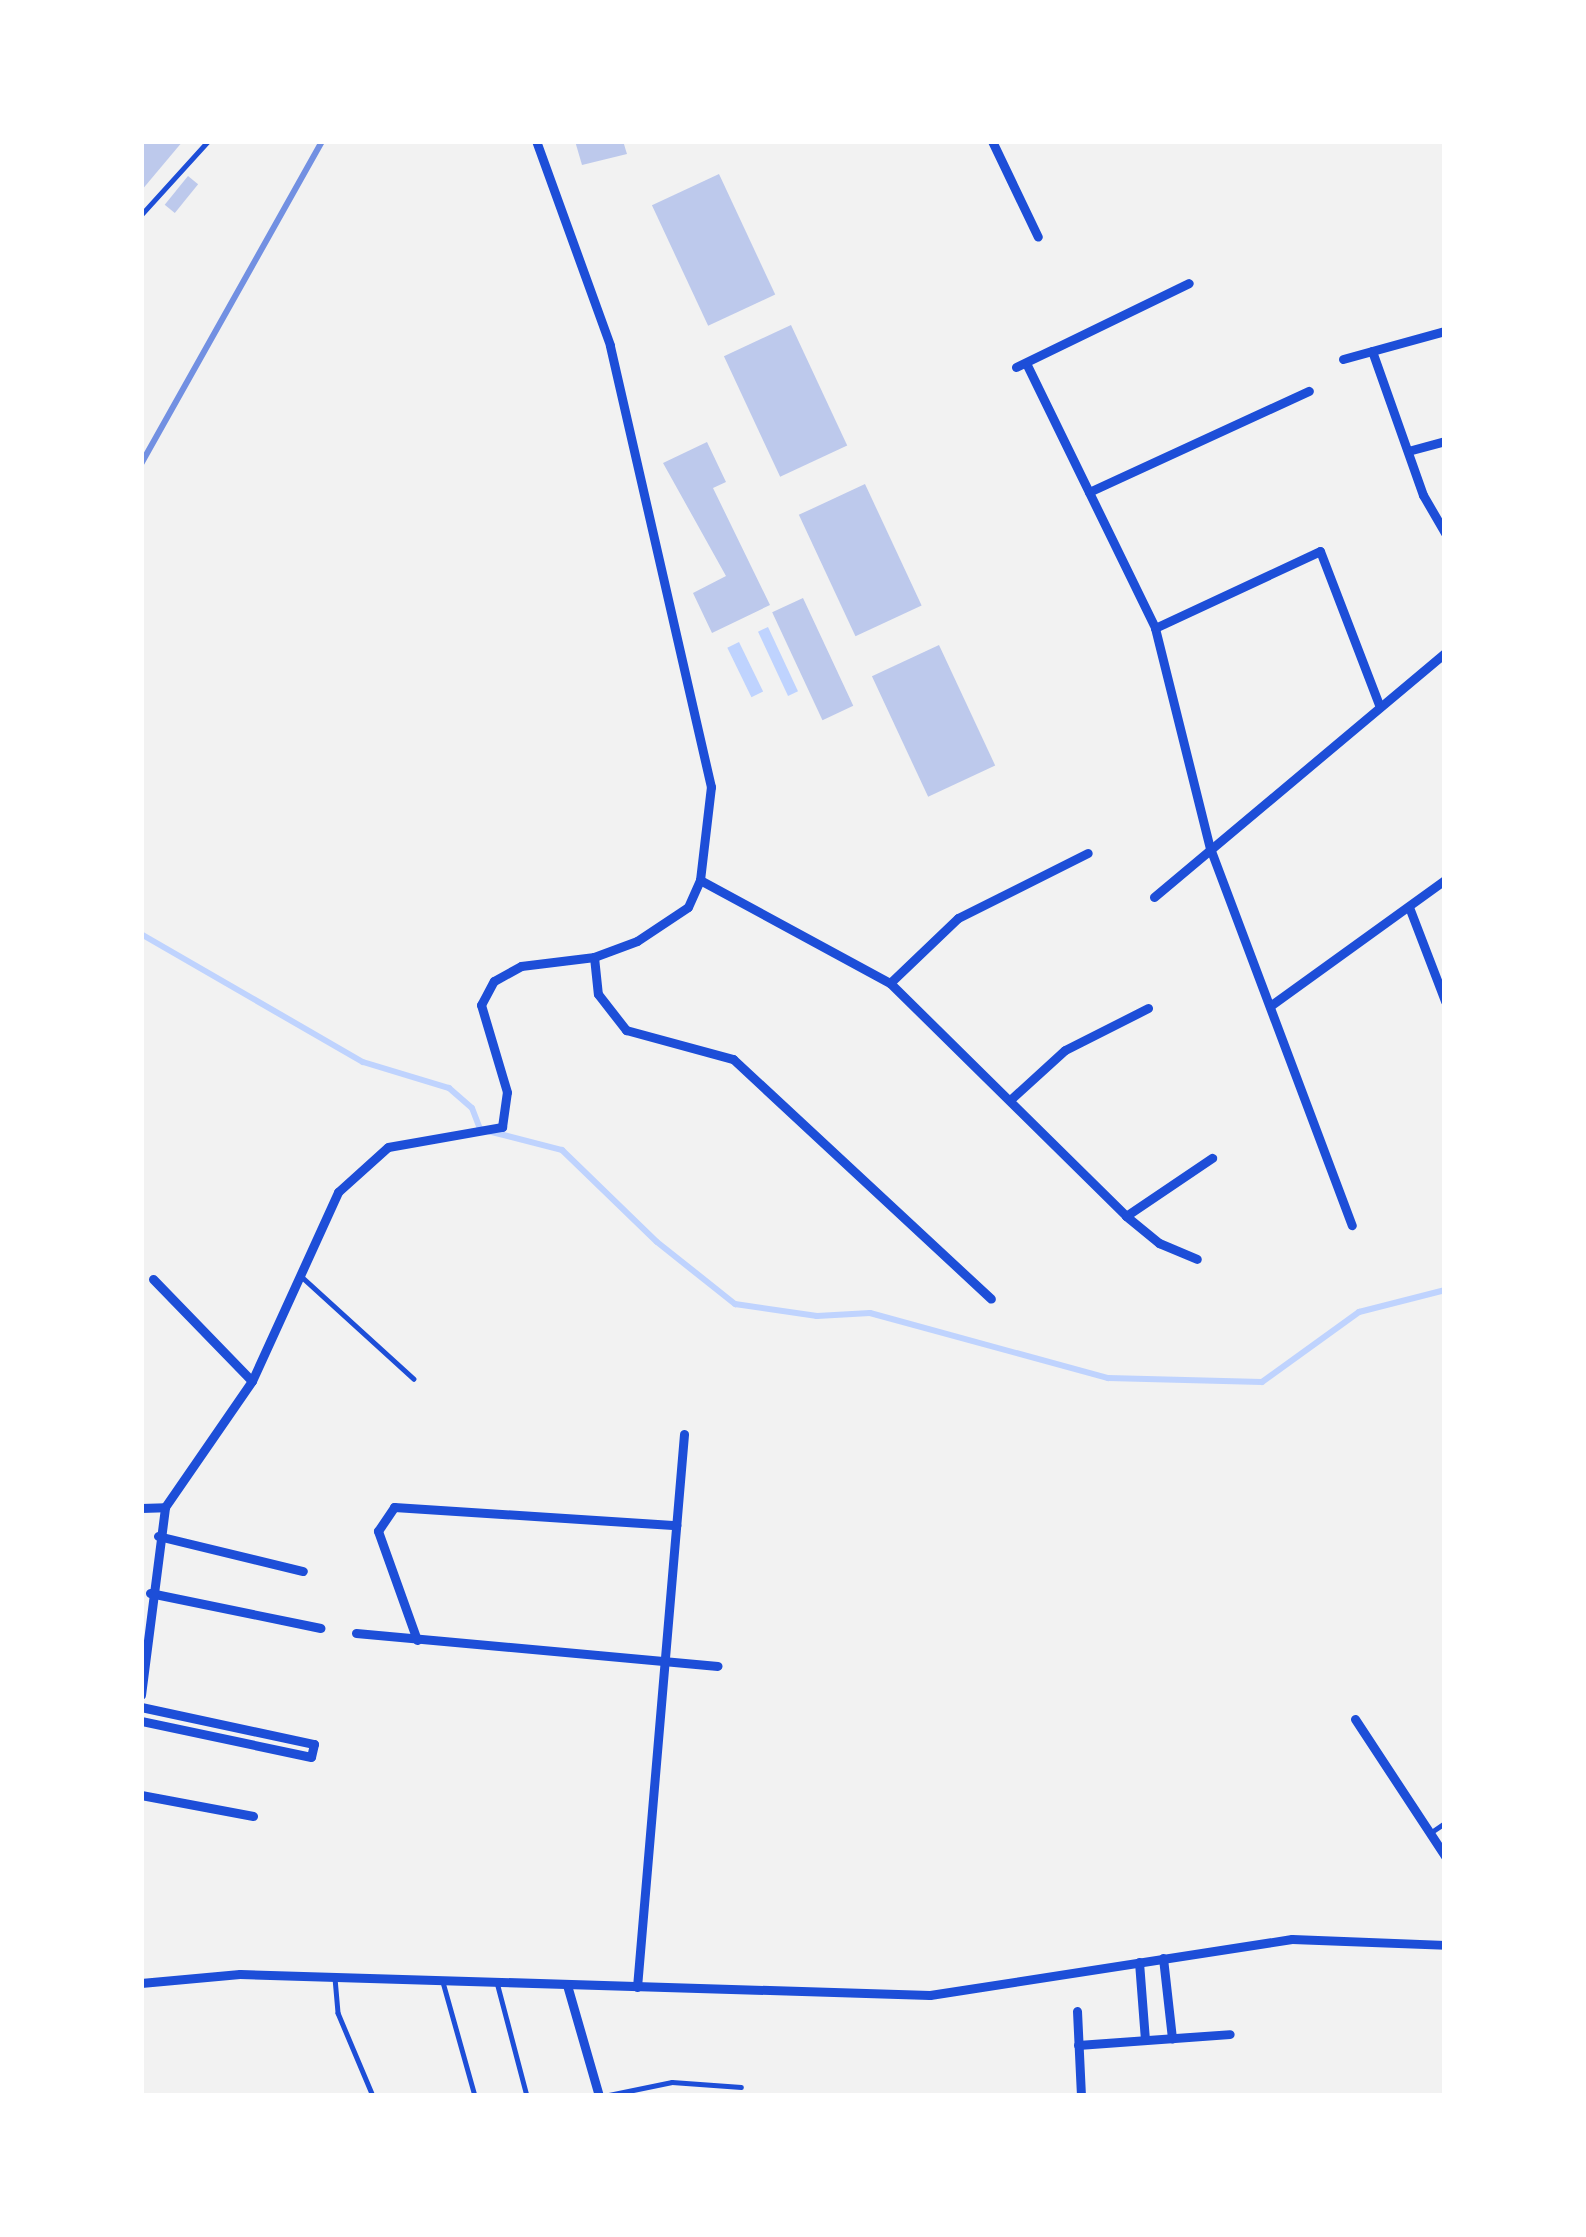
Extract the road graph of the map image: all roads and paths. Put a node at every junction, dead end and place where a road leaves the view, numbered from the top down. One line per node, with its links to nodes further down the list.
1 (208, 141): 4 (lane)
2 (536, 141): 20 (street)
3 (992, 141): 5 (street)
4 (141, 215)
5 (1038, 237)
6 (1190, 283): 13 (street)
7 (1445, 331): 8 (street)
8 (1372, 351): 9 (street); 12 (street)
9 (1343, 359)
10 (1309, 392): 13 (street)
11 (1445, 441): 12 (street)
12 (1408, 452): 14 (street)
13 (1089, 493): 15 (street)
14 (1445, 533)
15 (1155, 628): 17 (street); 18 (street)
16 (1445, 653): 17 (street)
17 (1380, 707): 18 (street)
18 (1210, 848): 22 (street); 27 (street)
19 (1088, 853): 25 (street)
20 (700, 880): 24 (street); 25 (street)
21 (1445, 880): 23 (street)
22 (1154, 897)
23 (1409, 907): 26 (street); 27 (street)
24 (593, 958): 34 (street); 36 (street)
25 (890, 983): 29 (street)
26 (1445, 1001)
27 (1270, 1006): 32 (street)
28 (1148, 1008): 29 (street)
29 (1010, 1100): 31 (street)
30 (1212, 1158): 31 (street)
31 (1126, 1216): 33 (street)
32 (1352, 1225)
33 (1197, 1259)
34 (298, 1273): 37 (lane); 38 (street)
35 (153, 1279): 38 (street)
36 (991, 1299)
37 (414, 1378)
38 (252, 1381): 40 (street)
39 (683, 1434): 42 (street)
40 (165, 1507): 41 (street); 43 (street)
41 (141, 1508)
42 (676, 1526): 48 (street); 49 (street)
43 (158, 1536): 44 (street); 45 (street)
44 (303, 1571)
45 (151, 1594): 46 (street); 51 (street)
46 (320, 1628)
47 (356, 1633): 48 (street)
48 (417, 1640): 49 (street)
49 (665, 1661): 50 (street); 68 (street)
50 (717, 1666)
51 (141, 1695)
52 (141, 1707): 54 (street)
53 (1355, 1718): 58 (street)
54 (141, 1721)
55 (141, 1796): 56 (street)
56 (253, 1816)
57 (1445, 1823): 58 (lane)
58 (1430, 1833): 59 (street)
59 (1445, 1856)
60 (1445, 1945): 61 (street)
61 (1163, 1958): 62 (street); 71 (street)
62 (1139, 1962): 68 (street); 72 (street)
63 (335, 1978): 64 (street); 65 (street); 75 (lane)
64 (443, 1982): 66 (street); 76 (lane)
65 (141, 1983)
66 (497, 1984): 67 (street); 77 (lane)
67 (567, 1984): 68 (street); 78 (street)
68 (637, 1987)
69 (1076, 2011): 73 (street)
70 (1230, 2034): 71 (street)
71 (1172, 2038): 72 (street)
72 (1145, 2040): 73 (street)
73 (1078, 2045): 79 (street)
74 (741, 2087): 78 (lane)
75 (373, 2096)
76 (475, 2096)
77 (527, 2096)
78 (601, 2096)
79 (1081, 2096)

